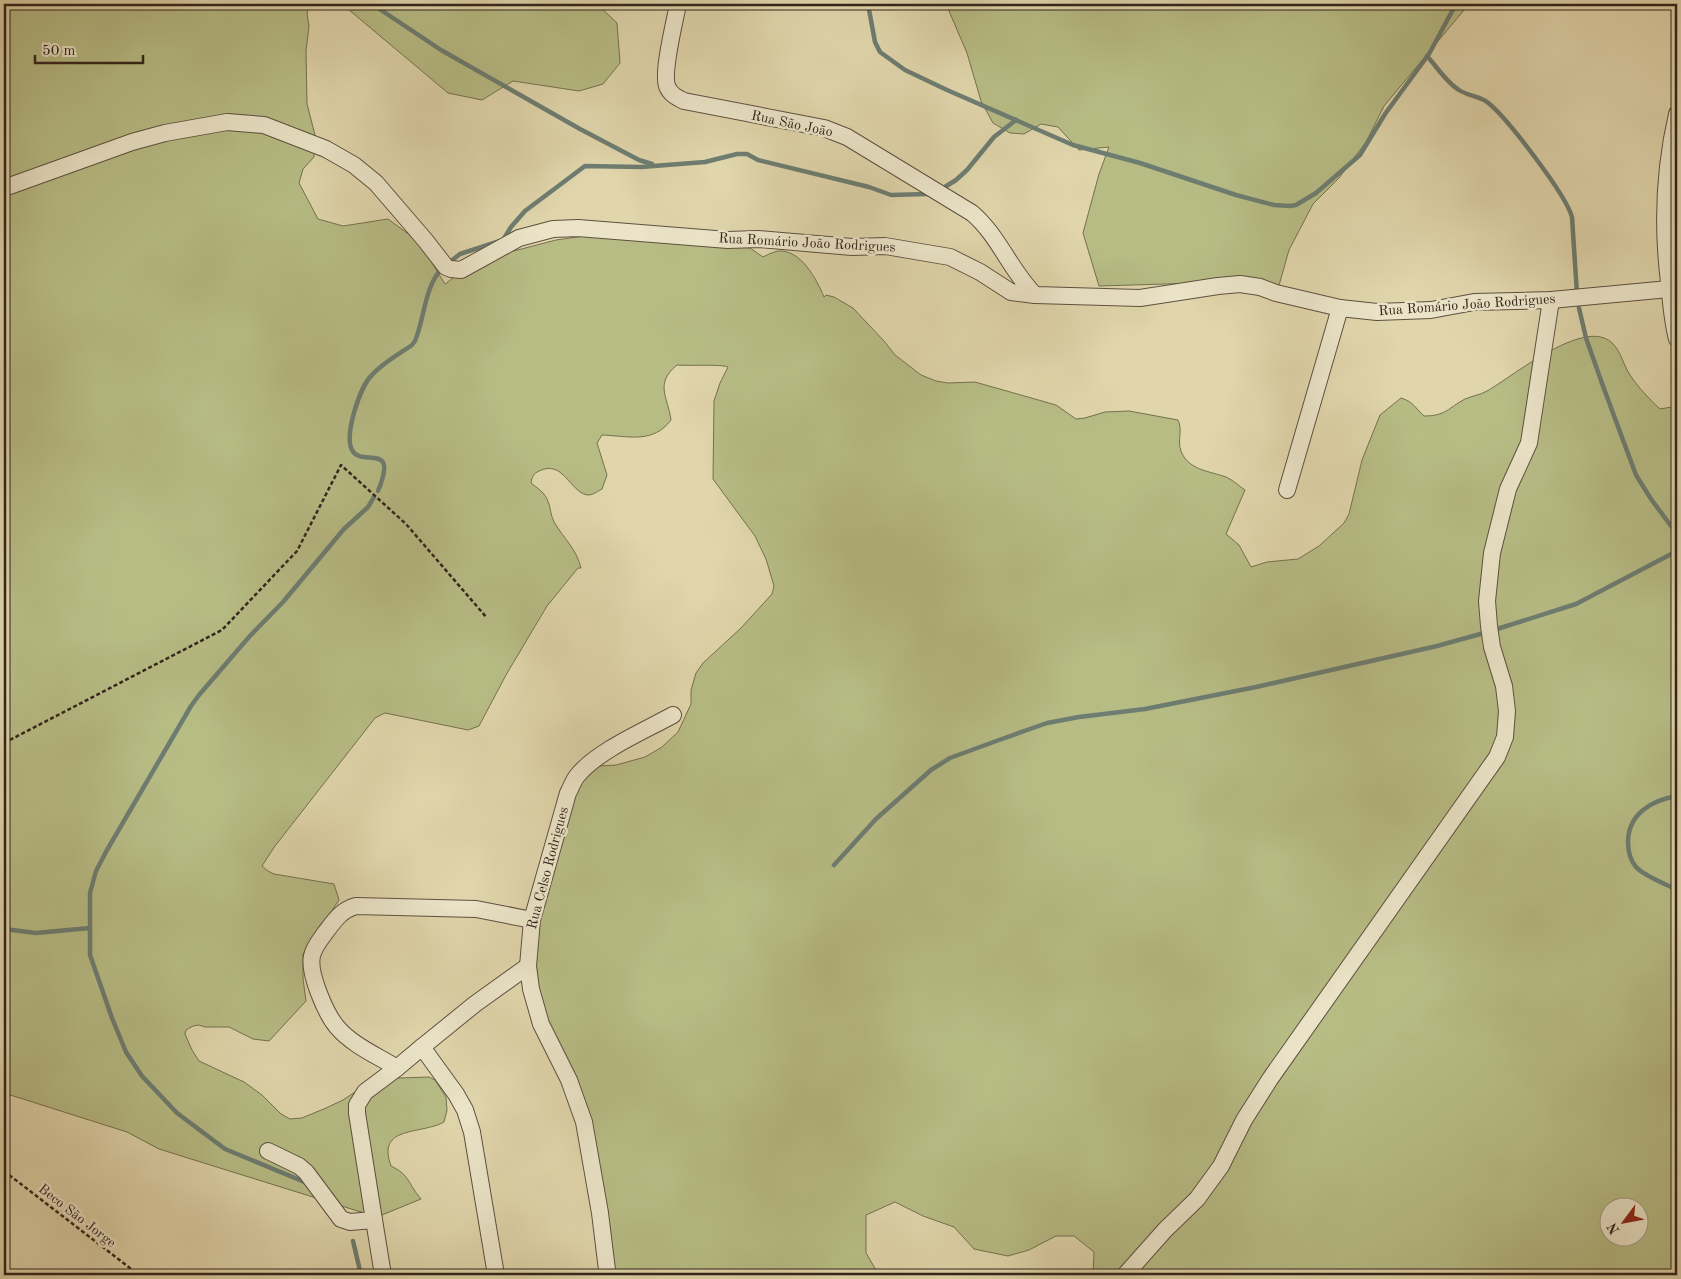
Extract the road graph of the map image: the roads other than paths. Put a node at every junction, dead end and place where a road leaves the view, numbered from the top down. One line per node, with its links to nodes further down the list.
1 (678, 4): 5 (street, Rua São João)
2 (1677, 114): 4 (street)
3 (4, 188): 5 (street, Rua Romário João Rodrigues)
4 (1669, 289): 6 (street, Rua Romário João Rodrigues); 8 (street)
5 (1035, 295): 7 (street, Rua Romário João Rodrigues)
6 (1550, 300): 7 (street, Rua Romário João Rodrigues); 20 (street)
7 (1340, 308): 9 (street)
8 (1677, 339)
9 (1287, 490)
10 (673, 715): 11 (street, Rua Celso Rodrigues)
11 (532, 920): 12 (street, Rua Celso Rodrigues); 14 (street)
12 (528, 966): 13 (street); 19 (street, Rua Celso Rodrigues)
13 (422, 1047): 14 (street); 18 (street)
14 (397, 1068): 16 (street)
15 (268, 1151): 16 (street)
16 (374, 1220): 17 (street)
17 (383, 1275)
18 (496, 1275)
19 (606, 1275)
20 (1125, 1275)

